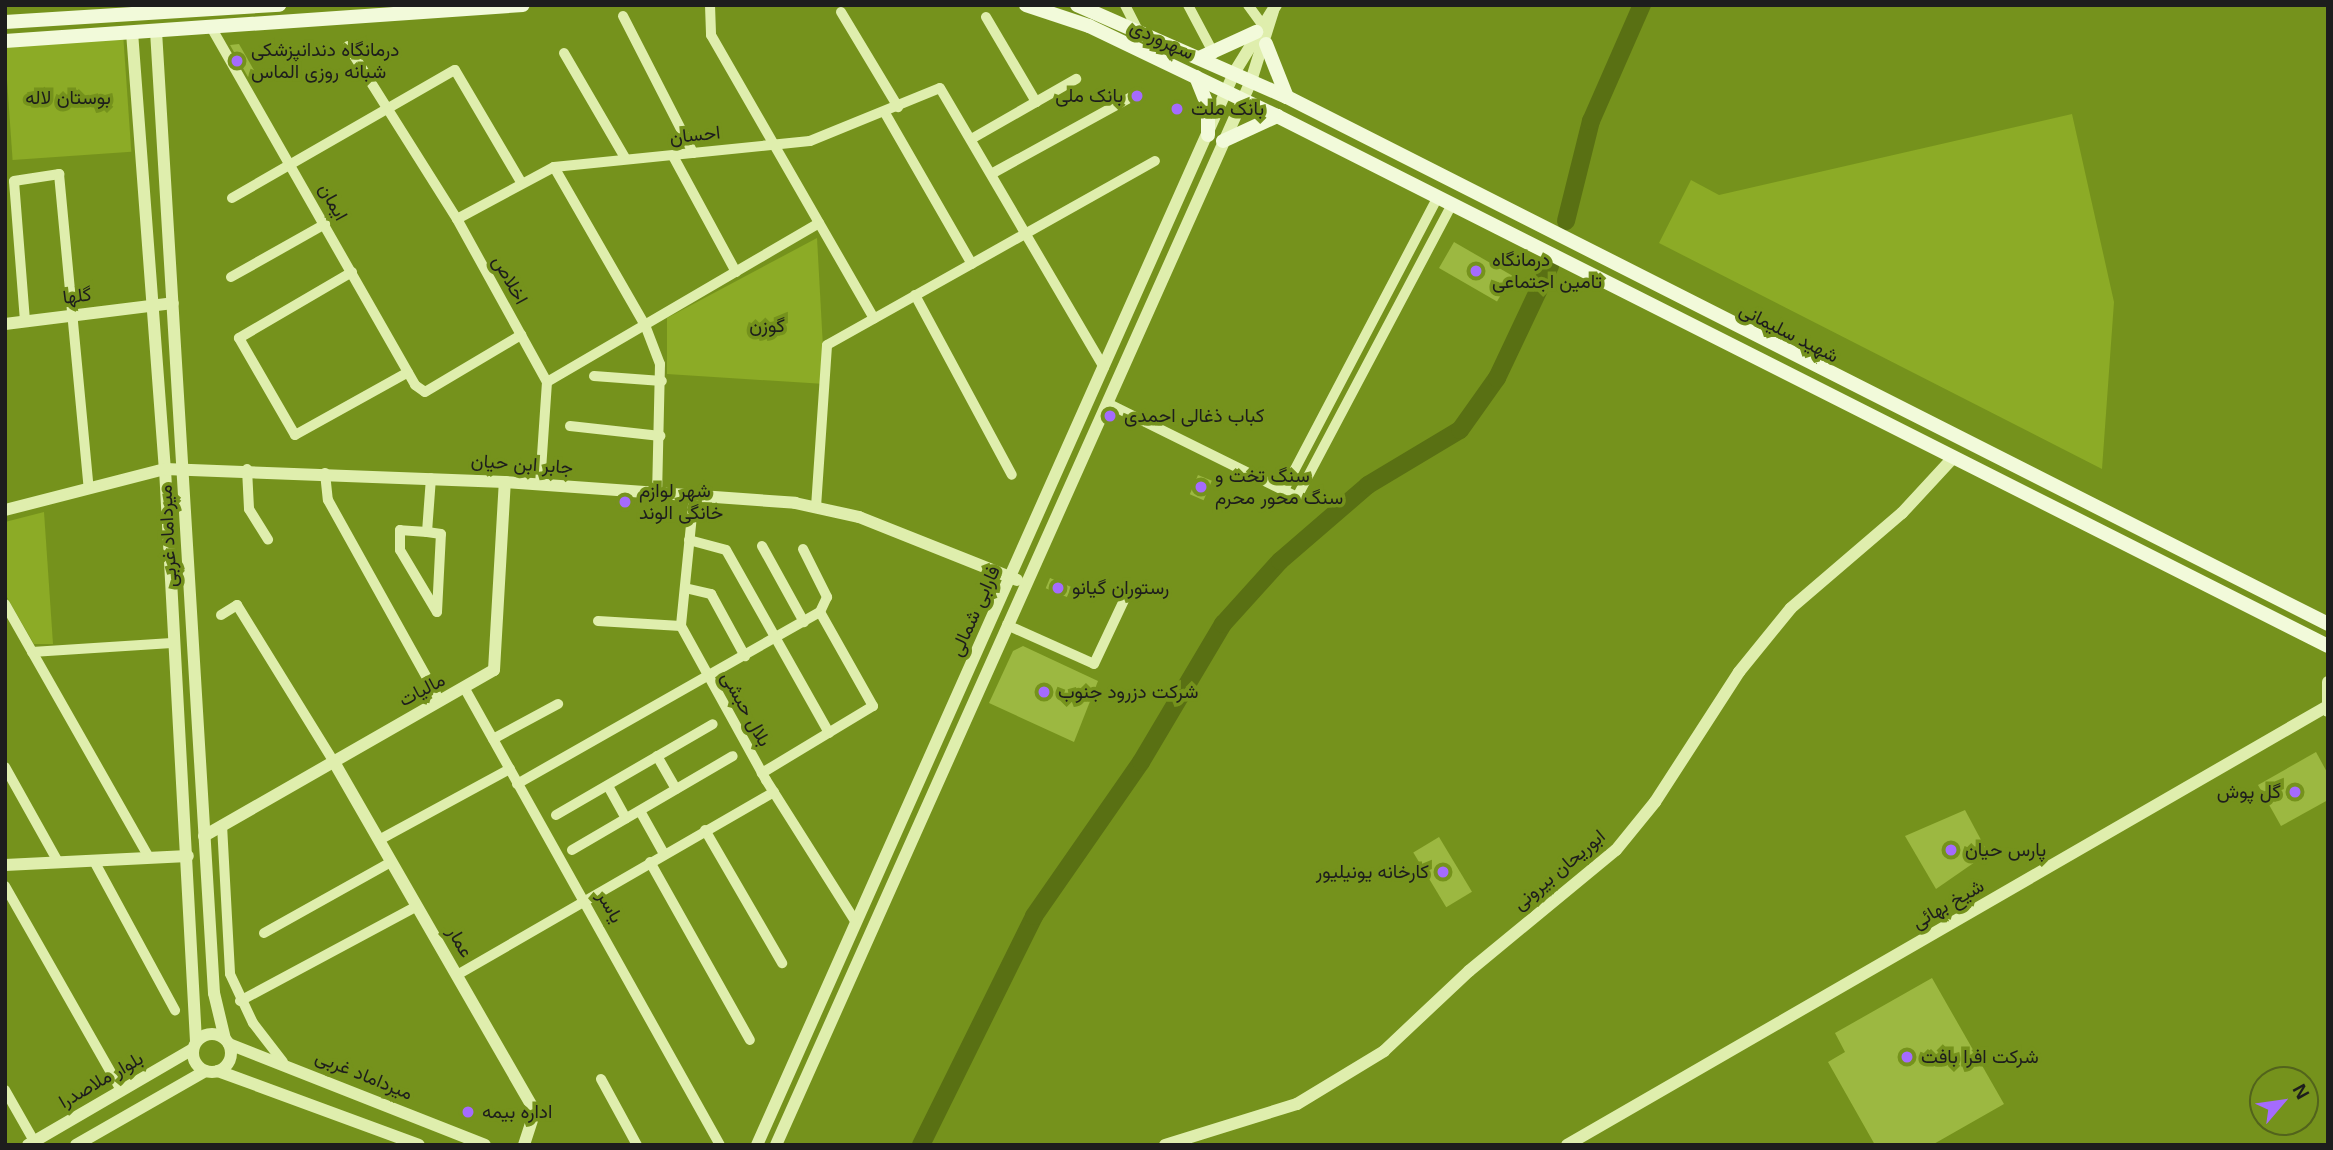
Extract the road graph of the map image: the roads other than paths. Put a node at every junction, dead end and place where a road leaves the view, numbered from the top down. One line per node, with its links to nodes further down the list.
1 (279, 5): 9 (main road)
2 (523, 5): 16 (main road)
3 (709, 5): 41 (street)
4 (1026, 5): 27 (main road, سهروردی)
5 (1077, 5): 20 (main road, سهروردی)
6 (1125, 5): 20 (street)
7 (1188, 5): 25 (street)
8 (1248, 5): 17 (street)
9 (250, 6): 11 (main road)
10 (1275, 7): 17 (street); 22 (street)
11 (129, 9): 15 (main road)
12 (841, 12): 35 (street)
13 (624, 16): 43 (street)
14 (986, 17): 34 (street)
15 (7, 22): 21 (main road)
16 (211, 27): 18 (main road); 47 (street, ایمان)
17 (1258, 28): 25 (main road); 26 (street)
18 (156, 31): 19 (main road); 65 (street, میرداماد غربی)
19 (132, 32): 21 (main road); 66 (street, میرداماد غربی)
20 (1140, 33): 25 (main road, سهروردی)
21 (8, 41)
22 (1266, 44): 29 (street); 32 (main road)
23 (348, 46): 36 (street, اخلاص)
24 (564, 53): 45 (street)
25 (1207, 56): 26 (main road, سهروردی)
26 (1234, 74): 29 (main road, شهید سلیمانی); 30 (street, فارابی شمالی)
27 (1196, 77): 30 (main road, سهروردی); 40 (main road)
28 (1076, 79): 34 (street)
29 (1251, 81): 32 (main road, شهید سلیمانی); 33 (street, فارابی شمالی)
30 (1226, 92): 33 (main road, سهروردی); 40 (street, فارابی شمالی)
31 (1133, 96): 49 (street)
32 (1287, 97): 112 (main road, شهید سلیمانی)
33 (1242, 99): 38 (main road, شهید سلیمانی); 42 (street, فارابی شمالی)
34 (1036, 102): 39 (street)
35 (898, 107): 37 (street, احسان); 39 (street, احسان)
36 (389, 108): 47 (street); 50 (street); 55 (street, اخلاص)
37 (885, 113): 41 (street, احسان); 60 (street)
38 (1277, 116): 42 (main road); 51 (main road, شهید سلیمانی)
39 (973, 138): 49 (street)
40 (1206, 140): 42 (street); 75 (street, فارابی شمالی)
41 (773, 145): 43 (street, احسان); 56 (street)
42 (1220, 148): 80 (street, فارابی شمالی)
43 (693, 153): 44 (street, احسان)
44 (673, 156): 45 (street, احسان); 62 (street)
45 (625, 158): 48 (street, احسان)
46 (1155, 160): 59 (street)
47 (293, 165): 52 (street); 57 (street, ایمان)
48 (554, 167): 50 (street, احسان); 73 (street)
49 (993, 173): 59 (street)
50 (521, 183): 55 (street, احسان)
51 (1438, 197): 53 (main road, شهید سلیمانی); 54 (street)
52 (232, 198)
53 (1452, 204): 58 (street); 83 (main road, شهید سلیمانی)
54 (1427, 217): 58 (street); 67 (street)
55 (457, 219): 74 (street, اخلاص)
56 (819, 223): 62 (street); 70 (street)
57 (325, 224): 61 (street, ایمان); 63 (street)
58 (1441, 225): 68 (street)
59 (1028, 233): 60 (street); 75 (street)
60 (972, 264): 64 (street)
61 (352, 272): 76 (street, ایمان); 76 (street)
62 (736, 272): 73 (street)
63 (231, 277)
64 (915, 295): 70 (street); 88 (street)
65 (173, 303): 66 (street, گلها); 85 (street, میرداماد غربی)
66 (153, 306): 69 (street, گلها); 84 (street, میرداماد غربی)
67 (1381, 306): 68 (street); 93 (street)
68 (1394, 313): 93 (street)
69 (73, 315): 71 (street, گلها); 71 (street); 92 (street)
70 (874, 318): 96 (street)
71 (25, 321): 72 (street, گلها)
72 (5, 324)
73 (645, 325): 78 (street); 79 (street)
74 (521, 335): 76 (street, ایمان); 79 (street, اخلاص)
75 (1104, 368): 103 (street, فارابی شمالی)
76 (408, 372)
77 (594, 376): 78 (street)
78 (662, 381): 82 (street)
79 (547, 382): 91 (street)
80 (1107, 403): 93 (street); 104 (street, فارابی شمالی)
81 (570, 426): 82 (street)
82 (660, 436): 94 (street)
83 (1951, 460): 117 (main road, شهید سلیمانی); 181 (street, ابوریحان بیرونی)
84 (165, 469): 85 (street, جابر ابن حیان); 92 (street, جابر ابن حیان); 116 (street, میرداماد غربی)
85 (184, 469): 86 (street, جابر ابن حیان); 144 (street, میرداماد غربی)
86 (247, 469): 87 (street, جابر ابن حیان); 99 (street)
87 (325, 473): 89 (street, جابر ابن حیان); 123 (street)
88 (1012, 475)
89 (431, 478): 90 (street, جابر ابن حیان); 98 (street)
90 (505, 482): 91 (street, جابر ابن حیان); 122 (street, مالیات)
91 (540, 484): 94 (street, جابر ابن حیان)
92 (89, 489): 97 (street, جابر ابن حیان)
93 (1284, 490)
94 (657, 493): 95 (street, جابر ابن حیان)
95 (694, 495): 96 (street, جابر ابن حیان); 100 (street)
96 (816, 507): 103 (street, جابر ابن حیان)
97 (5, 510)
98 (427, 531): 98 (street)
99 (268, 540)
100 (690, 540): 105 (street); 115 (street)
101 (762, 546): 111 (street)
102 (803, 549): 108 (street)
103 (1011, 578): 104 (street, جابر ابن حیان); 158 (street, فارابی شمالی)
104 (1026, 584): 113 (street, فارابی شمالی)
105 (685, 588): 114 (street); 119 (street)
106 (1126, 596): 113 (street)
107 (5, 604): 118 (street)
108 (820, 612): 111 (street); 127 (street)
109 (221, 615): 131 (street)
110 (597, 621): 114 (street)
111 (803, 622): 115 (street)
112 (2328, 624)
113 (1007, 625): 180 (street, فارابی شمالی)
114 (681, 626): 120 (street, بلال حبشی)
115 (774, 639): 119 (street); 127 (street)
116 (172, 643): 118 (street); 148 (street, میرداماد غربی)
117 (2328, 646)
118 (32, 652): 149 (street)
119 (745, 656): 120 (street)
120 (709, 678): 134 (street, بلال حبشی); 135 (street)
121 (2328, 682): 125 (street, شیخ بهائی)
122 (465, 689): 123 (street, مالیات); 128 (street, یاسر)
123 (440, 701): 131 (street, مالیات)
124 (558, 704): 128 (street)
125 (2327, 709): 182 (street, شیخ بهائی)
126 (713, 724): 130 (street)
127 (829, 733): 134 (street)
128 (493, 739): 133 (street, یاسر)
129 (733, 755): 137 (street)
130 (657, 756): 136 (street); 137 (street)
131 (334, 762): 142 (street, مالیات); 145 (street, عمار)
132 (5, 767): 151 (street)
133 (510, 769): 135 (street, یاسر); 145 (street)
134 (762, 773): 138 (street, بلال حبشی)
135 (517, 783): 156 (street, یاسر)
136 (608, 786): 140 (street); 141 (street)
137 (676, 789): 139 (street)
138 (774, 792): 143 (street); 158 (street, بلال حبشی)
139 (639, 811): 141 (street); 147 (street)
140 (556, 815)
141 (626, 818): 146 (street)
142 (222, 825): 144 (street, مالیات); 162 (street)
143 (705, 831): 147 (street); 160 (street)
144 (204, 836): 165 (street, میرداماد غربی)
145 (379, 840): 152 (street, عمار)
146 (572, 850)
147 (664, 854): 153 (street)
148 (188, 856): 149 (street); 166 (street, میرداماد غربی)
149 (149, 858): 150 (street)
150 (94, 861): 151 (street); 163 (street)
151 (58, 862): 154 (street)
152 (391, 862): 157 (street, عمار); 159 (street)
153 (650, 862): 156 (street); 164 (street)
154 (5, 865)
155 (5, 886): 171 (street)
156 (585, 897): 161 (street); 178 (street, یاسر)
157 (417, 906): 161 (street, عمار); 162 (street)
158 (854, 919): 179 (street, فارابی شمالی)
159 (264, 933)
160 (782, 963)
161 (457, 975): 176 (street, عمار)
162 (240, 1000): 167 (street)
163 (175, 1010)
164 (750, 1040)
165 (227, 1041): 166 (street); 167 (street, میرداماد غربی); 168 (street)
166 (194, 1045): 168 (street); 171 (street, بلوار ملاصدرا)
167 (283, 1062): 175 (street, میرداماد غربی)
168 (212, 1071): 173 (street); 174 (street)
169 (601, 1079): 177 (street)
170 (5, 1090): 172 (street)
171 (121, 1090): 172 (street, بلوار ملاصدرا)
172 (31, 1143)
173 (76, 1145)
174 (419, 1145)
175 (485, 1145)
176 (524, 1145)
177 (637, 1145)
178 (720, 1145)
179 (757, 1145)
180 (776, 1145)
181 (1165, 1145)
182 (1567, 1145)

